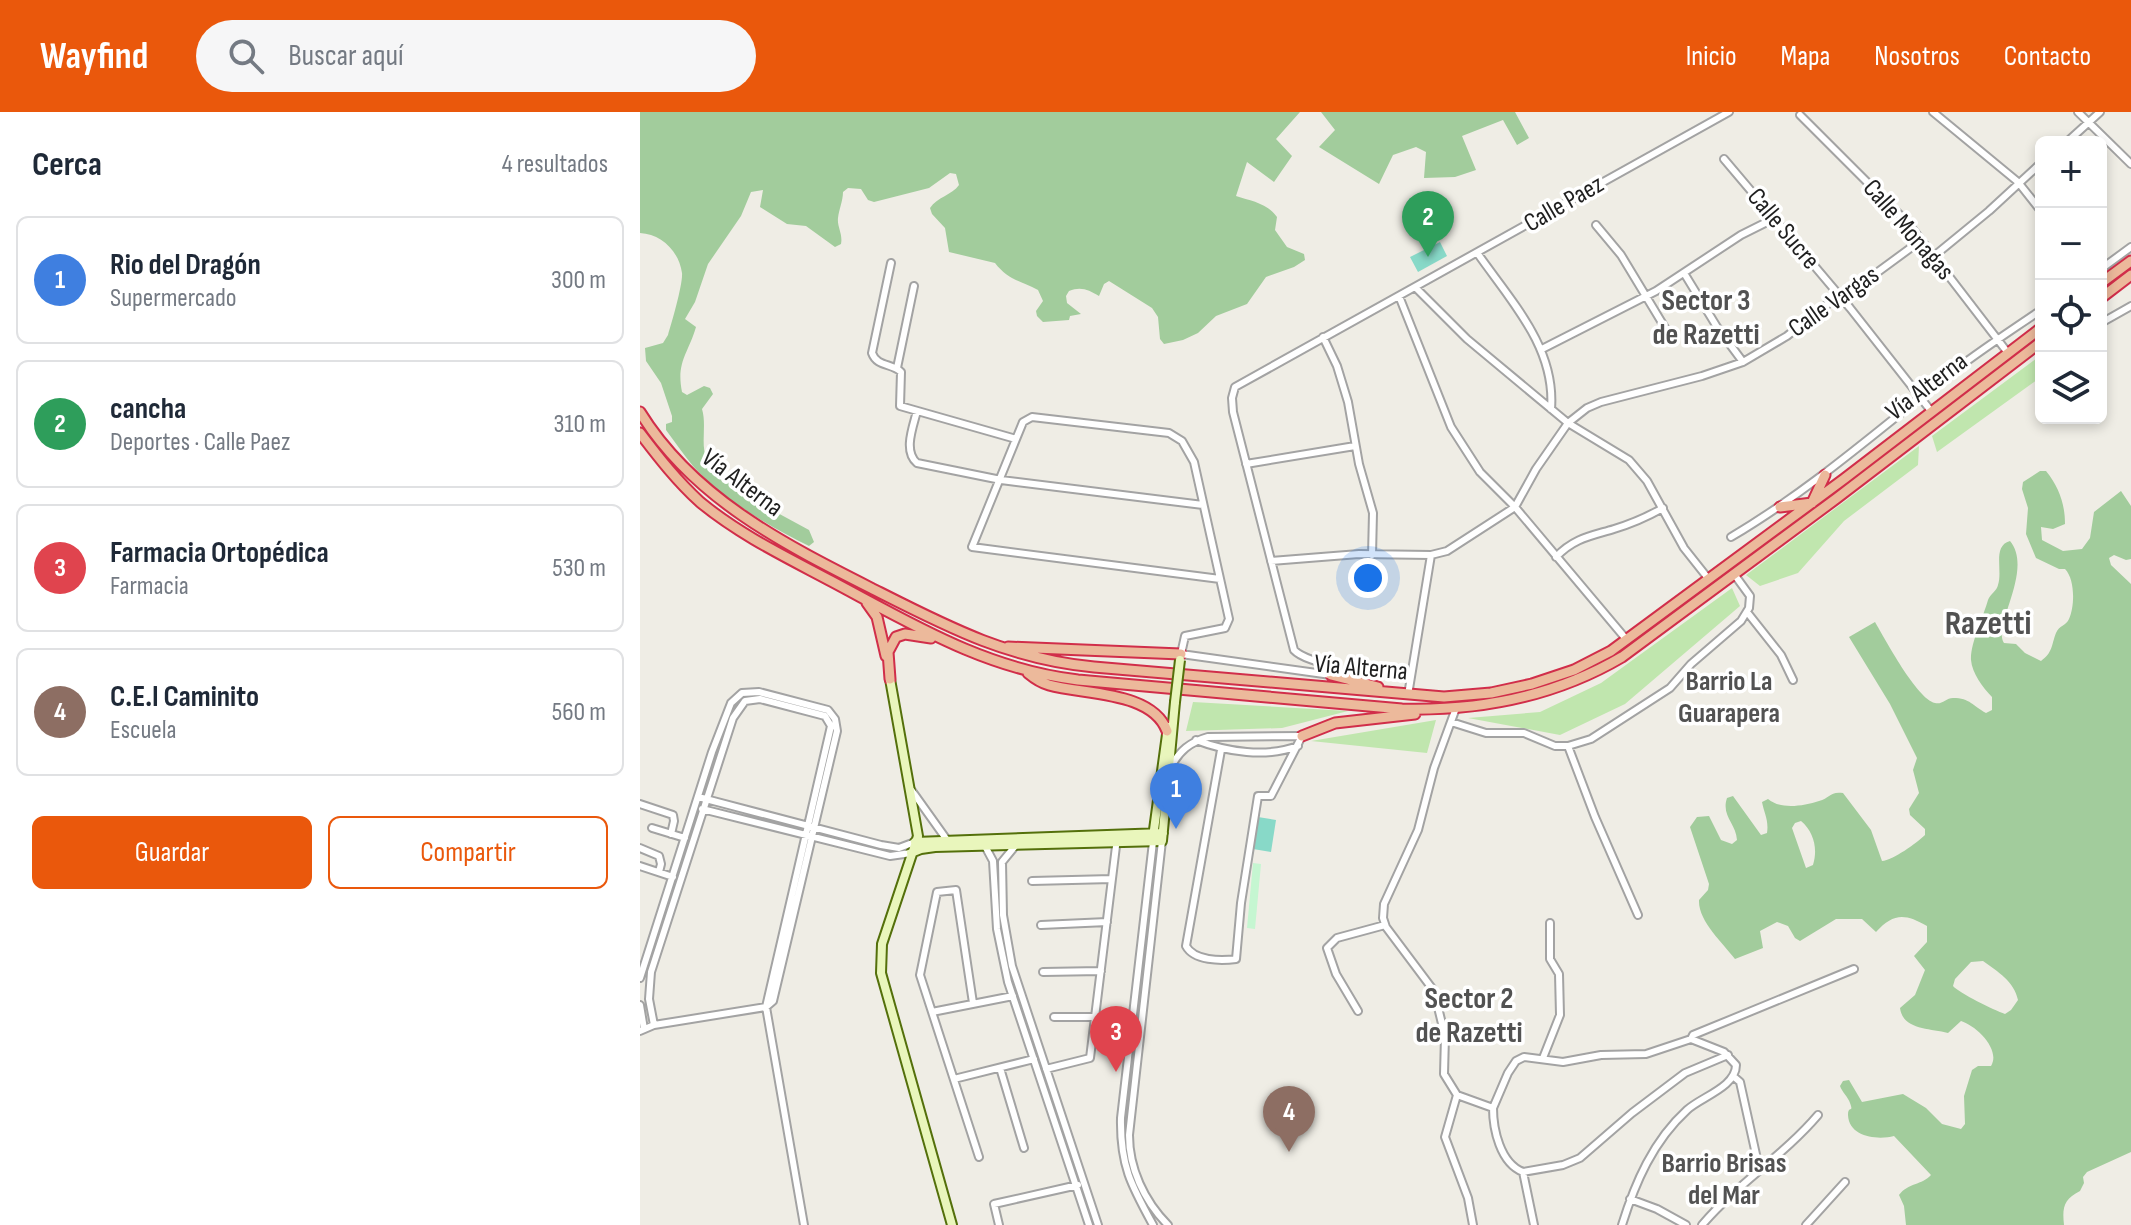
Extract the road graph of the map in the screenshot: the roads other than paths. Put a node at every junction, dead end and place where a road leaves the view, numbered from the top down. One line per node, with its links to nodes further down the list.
1 (1729, 112): 17 (street, Calle Paez)
2 (1933, 112): 11 (street)
3 (2078, 112): 6 (street)
4 (2100, 112): 6 (street)
5 (1800, 115): 15 (street, Calle Monagas)
6 (2090, 123): 7 (street); 9 (street)
7 (2074, 136)
8 (1724, 159): 13 (street, Calle Sucre)
9 (2131, 164)
10 (2035, 168): 11 (street)
11 (2018, 182): 12 (street); 18 (street)
12 (2039, 208)
13 (1773, 219): 22 (street); 30 (street, Calle Sucre)
14 (1596, 225): 29 (street)
15 (1920, 241): 18 (street, Calle Monagas); 30 (street, Calle Vargas)
16 (2131, 247): 21 (street)
17 (1478, 254): 26 (street, Calle Paez); 39 (street)
18 (1934, 256): 37 (street, Calle Monagas)
19 (2131, 261): 24 (highway)
20 (891, 263): 42 (street)
21 (2107, 265)
22 (1684, 273): 29 (street); 41 (street)
23 (2131, 275): 27 (highway)
24 (2105, 280)
25 (914, 286): 42 (street)
26 (1416, 288): 28 (street, Calle Paez); 44 (street)
27 (2107, 293)
28 (1399, 296): 36 (street, Calle Paez); 57 (street)
29 (1646, 296): 35 (street); 39 (street)
30 (1841, 297): 41 (street, Calle Vargas); 43 (street, Calle Sucre)
31 (2131, 306): 33 (street)
32 (2035, 314): 37 (street)
33 (2107, 320)
34 (2035, 333): 40 (highway, Vía Alterna)
35 (1670, 336)
36 (1323, 337): 51 (street); 52 (street, Calle Paez)
37 (1998, 340): 40 (street, Calle Monagas); 43 (street)
38 (2035, 347): 65 (highway, Vía Alterna)
39 (1542, 349): 44 (street)
40 (2008, 353): 46 (highway, Vía Alterna)
41 (1743, 362): 48 (street, Calle Vargas)
42 (897, 368): 45 (street)
43 (1919, 399): 46 (street, Calle Sucre); 53 (street)
44 (1551, 410): 48 (street)
45 (917, 411): 50 (street); 54 (street)
46 (1931, 411): 55 (highway, Vía Alterna)
47 (640, 412): 72 (highway, Vía Alterna)
48 (1568, 423): 57 (street); 59 (street)
49 (640, 433): 68 (highway, Vía Alterna)
50 (1016, 439): 54 (street); 56 (street)
51 (1355, 446): 52 (street); 61 (street)
52 (1246, 464): 64 (street)
53 (1825, 475): 55 (highway); 58 (street)
54 (1001, 480): 56 (street); 67 (street)
55 (1812, 503): 58 (highway); 66 (highway, Vía Alterna)
56 (1203, 505): 67 (street)
57 (1515, 507): 62 (street); 63 (street)
58 (1780, 507): 60 (street)
59 (1663, 508): 63 (street); 66 (street)
60 (1731, 537)
61 (1372, 555): 62 (street); 64 (street)
62 (1431, 555): 78 (street)
63 (1556, 557): 70 (street)
64 (1271, 561): 75 (street)
65 (1733, 573): 69 (street); 80 (highway, Vía Alterna)
66 (1707, 577): 70 (highway, Vía Alterna)
67 (1220, 579): 73 (street)
68 (858, 595): 71 (highway, Vía Alterna); 76 (highway)
69 (1747, 612): 77 (street); 86 (street)
70 (1626, 639): 78 (highway, Vía Alterna)
71 (946, 642): 74 (highway, Vía Alterna); 76 (highway)
72 (995, 645): 73 (highway); 78 (highway, Vía Alterna)
73 (1180, 657): 75 (street); 79 (main road, bridge)
74 (1021, 669): 80 (highway, Vía Alterna); 82 (highway)
75 (1331, 675): 78 (highway)
76 (890, 679): 89 (main road)
77 (1793, 680)
78 (1408, 695)
79 (1175, 707): 82 (main road); 88 (main road)
80 (1452, 709): 81 (street); 83 (highway)
81 (1451, 722): 86 (street); 116 (street)
82 (1167, 731): 97 (main road)
83 (1302, 736): 84 (street); 85 (street)
84 (1196, 740): 87 (street); 88 (street)
85 (1298, 746): 87 (street); 87 (street)
86 (1568, 746): 112 (street)
87 (1221, 750)
88 (1171, 767): 97 (main road)
89 (911, 790): 100 (street); 101 (main road)
90 (702, 798): 92 (street); 94 (street); 94 (street)
91 (640, 804): 95 (street)
92 (699, 808): 96 (street); 98 (street); 132 (street)
93 (652, 828): 95 (street)
94 (811, 828): 96 (street); 101 (street)
95 (671, 834): 98 (street)
96 (808, 837): 105 (street); 127 (street)
97 (1158, 837): 99 (main road); 159 (street); 160 (street)
98 (685, 838): 109 (street)
99 (1117, 838): 102 (main road); 103 (main road); 110 (street)
100 (947, 840): 101 (main road); 102 (main road)
101 (915, 842): 105 (main road)
102 (995, 843): 103 (main road); 105 (main road); 106 (street); 124 (street)
103 (1016, 845): 106 (street)
104 (640, 848): 108 (street)
105 (911, 853): 155 (main road)
106 (1002, 862): 123 (street)
107 (640, 866): 108 (street)
108 (659, 872): 109 (street)
109 (673, 877): 118 (street)
110 (1112, 879): 111 (street); 113 (street)
111 (1032, 881)
112 (1638, 915)
113 (1107, 922): 115 (street); 120 (street)
114 (1550, 923): 137 (street)
115 (1041, 925)
116 (1385, 925): 128 (street); 143 (street)
117 (640, 938): 118 (street)
118 (651, 942): 122 (street)
119 (1854, 969): 134 (street)
120 (1101, 971): 121 (street); 131 (street)
121 (1043, 972)
122 (640, 974)
123 (1021, 995): 124 (street); 136 (street)
124 (1012, 996): 125 (street); 138 (street)
125 (973, 1003): 129 (street); 129 (street)
126 (640, 1005): 133 (street)
127 (766, 1007): 132 (street); 154 (street)
128 (1358, 1011)
129 (932, 1012): 142 (street)
130 (1054, 1017): 131 (street)
131 (1095, 1017): 140 (street)
132 (654, 1025): 133 (street)
133 (642, 1030)
134 (1691, 1039): 135 (street); 137 (street)
135 (1728, 1055): 141 (street); 149 (street)
136 (1042, 1057): 138 (street); 140 (street)
137 (1543, 1058): 144 (street)
138 (1033, 1059): 139 (street); 152 (street)
139 (1000, 1068): 142 (street); 146 (street)
140 (1046, 1069): 150 (street)
141 (1733, 1076): 148 (street); 153 (street)
142 (954, 1079): 147 (street)
143 (1457, 1095): 144 (street); 161 (street)
144 (1493, 1108): 149 (street)
145 (1818, 1115): 148 (street)
146 (1024, 1148)
147 (979, 1157)
148 (1759, 1168): 165 (street)
149 (1523, 1172): 162 (street)
150 (1084, 1182): 152 (street); 158 (street)
151 (1845, 1182): 166 (street)
152 (1076, 1186): 156 (street); 157 (street)
153 (1630, 1199): 163 (street); 164 (street)
154 (804, 1225)
155 (952, 1225)
156 (999, 1225)
157 (1089, 1225)
158 (1098, 1225)
159 (1153, 1225)
160 (1168, 1225)
161 (1473, 1225)
162 (1534, 1225)
163 (1622, 1225)
164 (1686, 1225)
165 (1702, 1225)
166 (1806, 1225)

